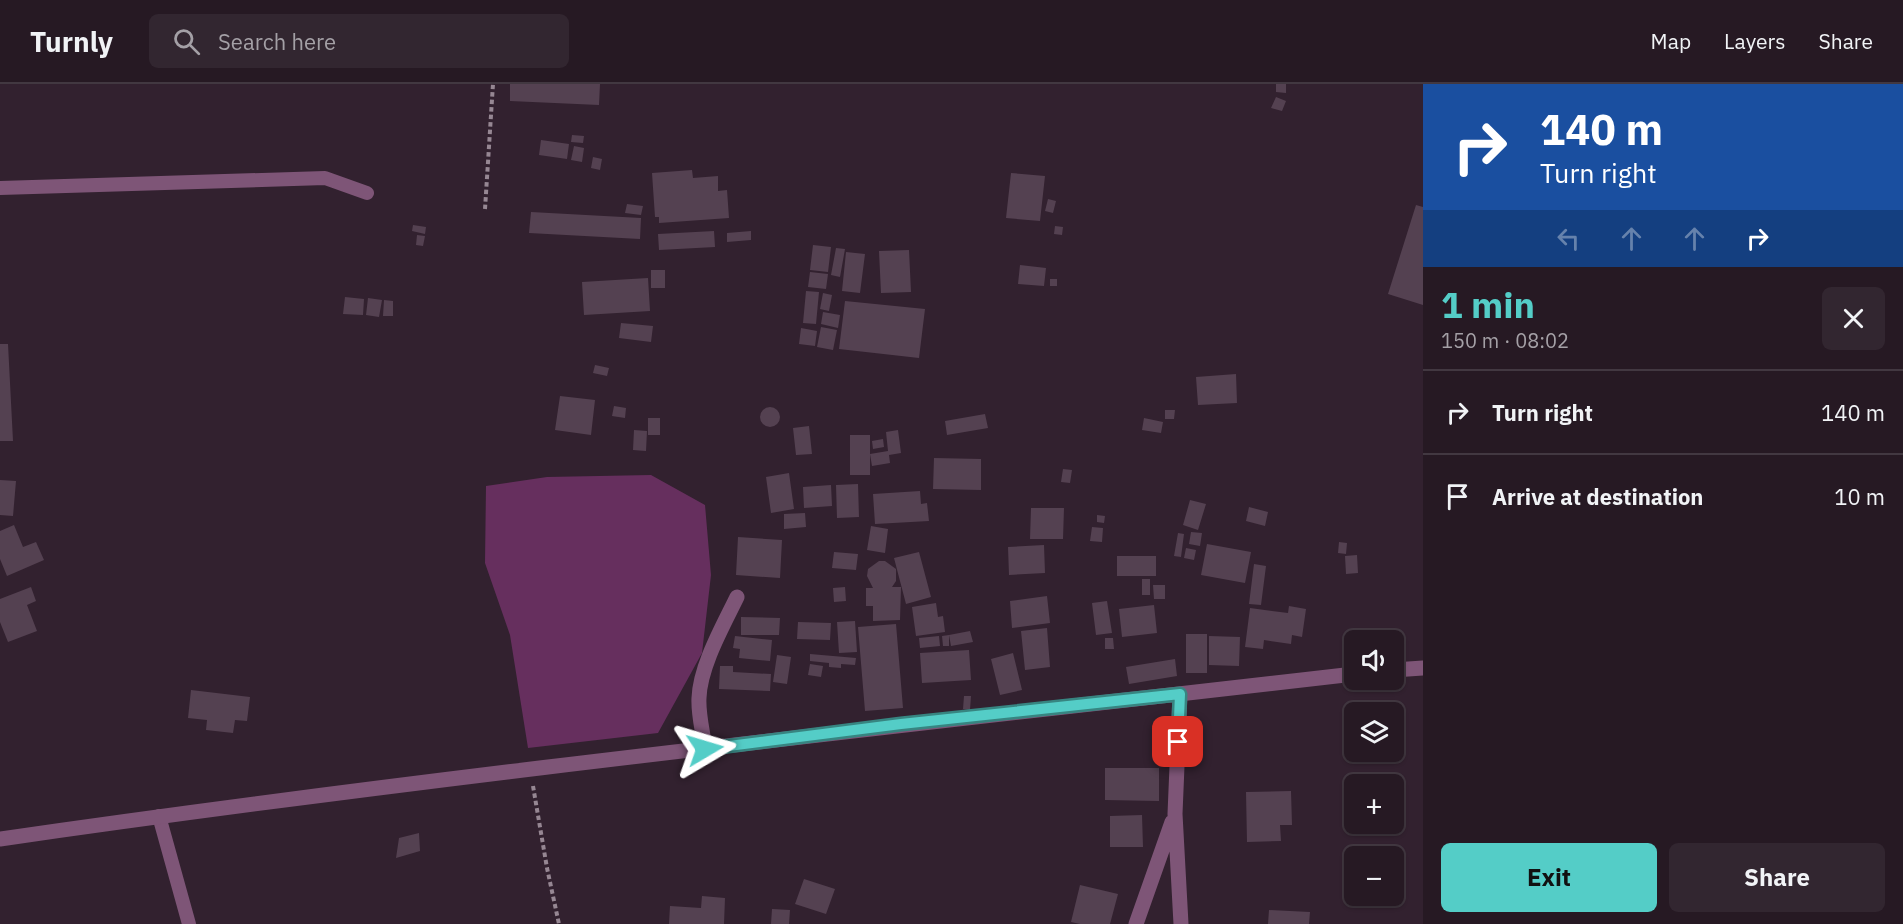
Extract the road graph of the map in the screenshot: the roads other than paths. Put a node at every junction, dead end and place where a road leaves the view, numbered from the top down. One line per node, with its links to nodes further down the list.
1 (0, 188): 2 (lane)
2 (367, 193)
3 (737, 597): 8 (street)
4 (1423, 668): 5 (street)
5 (1404, 669)
6 (1344, 675): 7 (street)
7 (1180, 694): 8 (street); 9 (street)
8 (705, 749): 10 (street)
9 (1175, 814): 13 (street); 14 (street)
10 (159, 816): 11 (street); 12 (lane)
11 (0, 839)
12 (189, 924)
13 (1136, 924)
14 (1180, 924)

